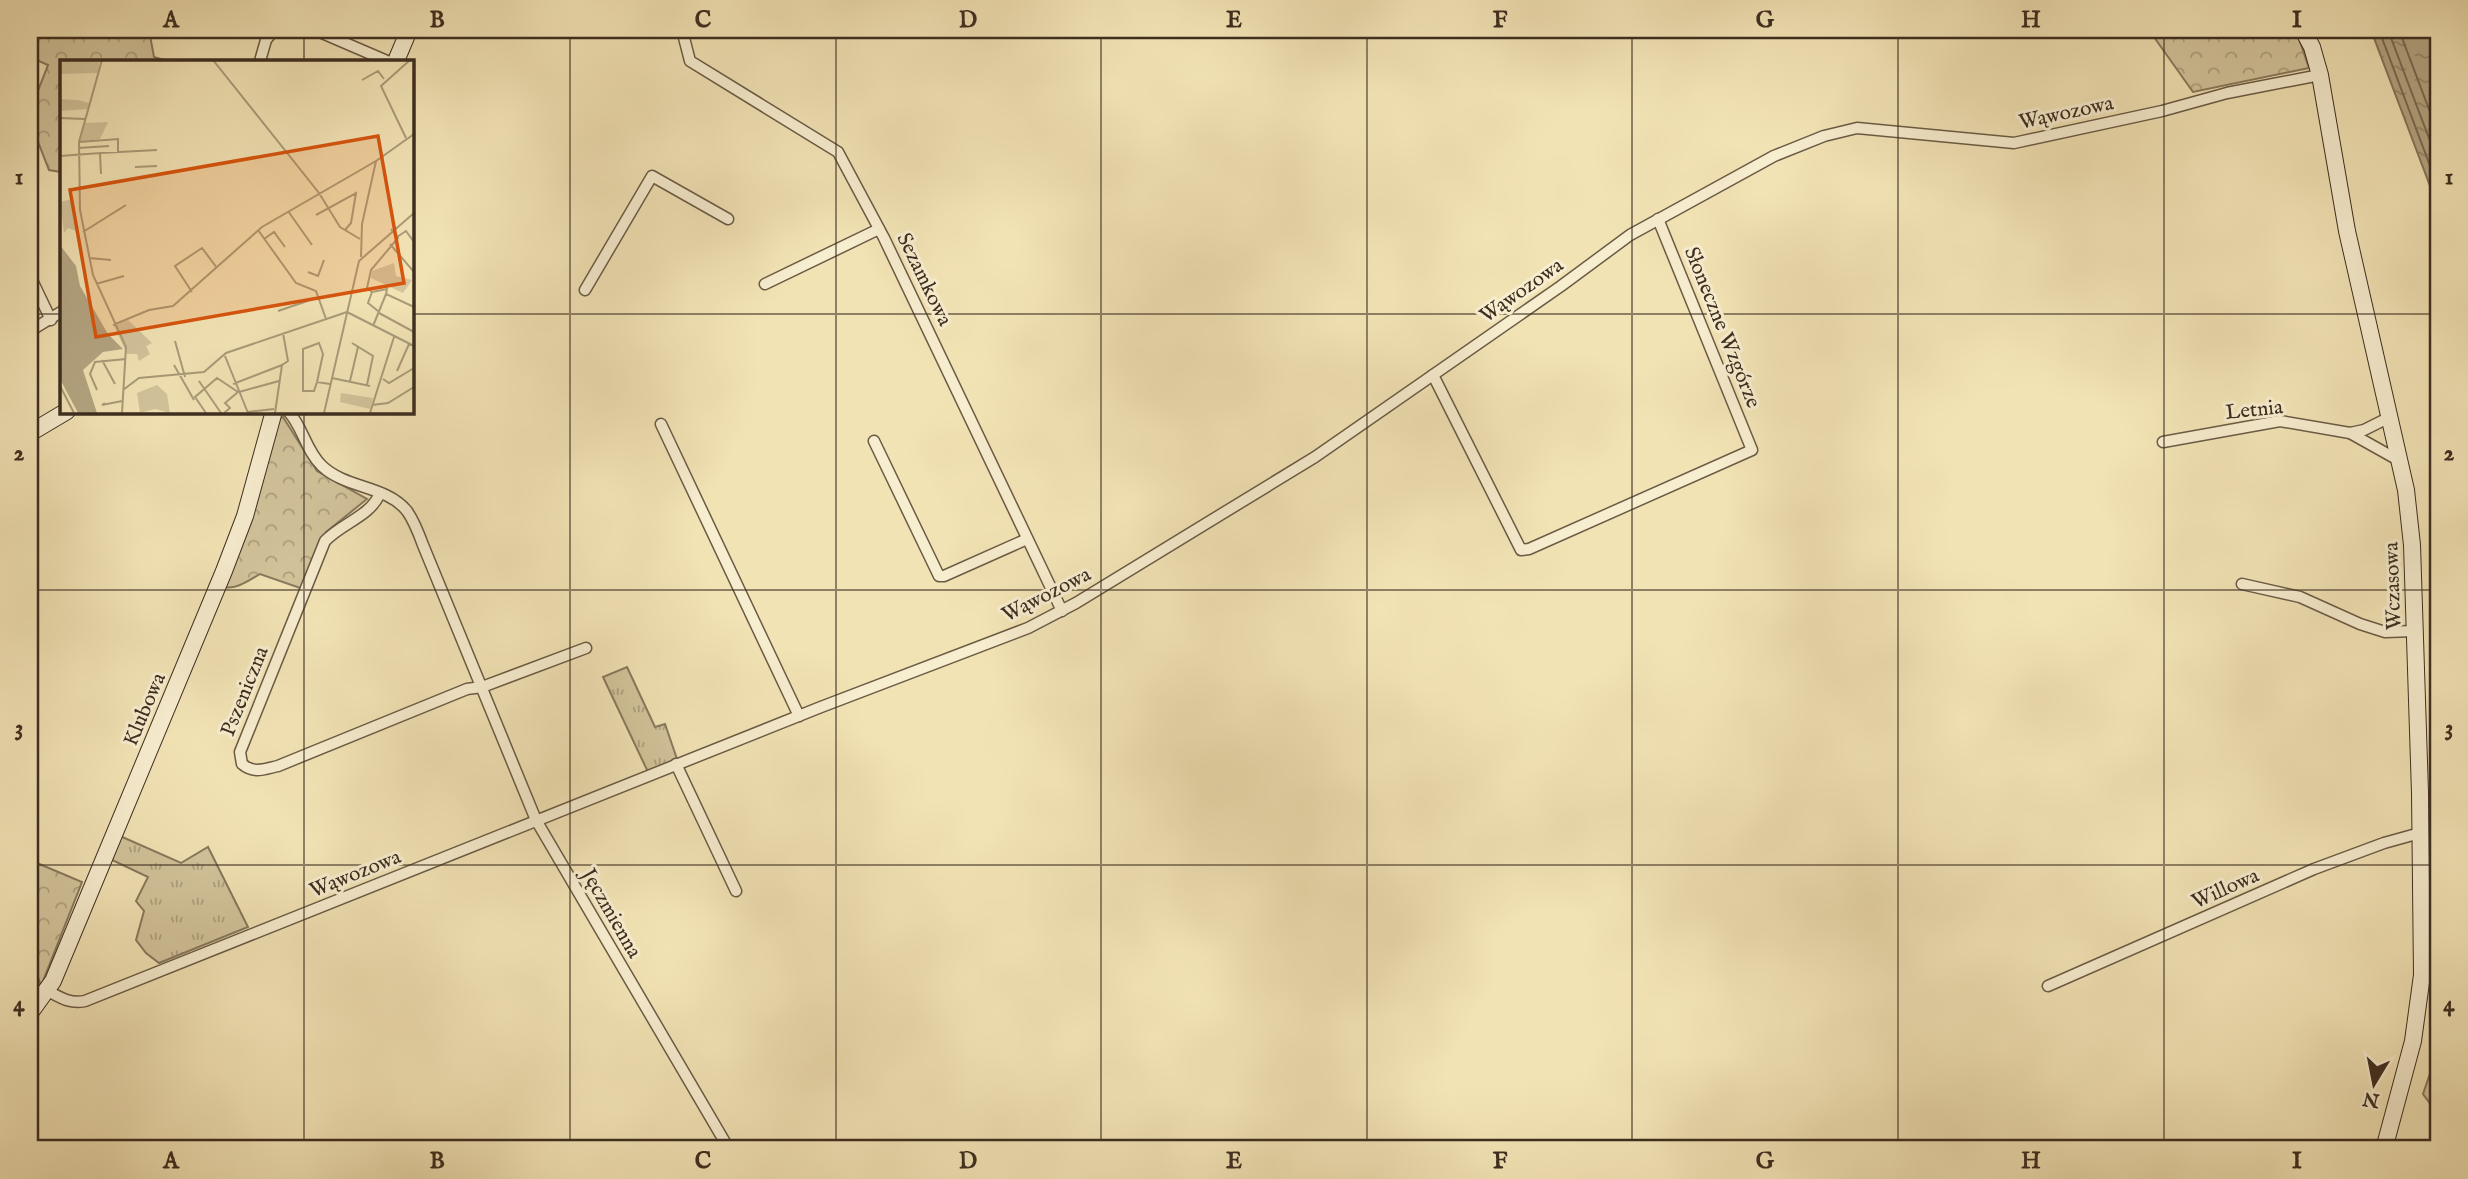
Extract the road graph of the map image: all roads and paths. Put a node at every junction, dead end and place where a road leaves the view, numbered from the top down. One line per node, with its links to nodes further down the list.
1 (274, 30): 6 (street)
2 (315, 30): 7 (street)
3 (409, 30): 8 (street)
4 (682, 30): 12 (street, Sezamkowa)
5 (2303, 30): 9 (street, Wczasowa)
6 (260, 60)
7 (385, 60)
8 (396, 60)
9 (2320, 75): 11 (street, Wąwozowa); 23 (street, Wczasowa)
10 (728, 219): 15 (street)
11 (1658, 219): 19 (street, Wąwozowa); 19 (street, Słoneczne Wzgórze)
12 (879, 229): 14 (street); 31 (street, Sezamkowa)
13 (30, 276): 17 (street)
14 (765, 284)
15 (585, 290)
16 (60, 313): 17 (street)
17 (51, 320): 18 (street)
18 (30, 331)
19 (1433, 375): 33 (street, Wąwozowa)
20 (64, 413): 25 (street)
21 (273, 413): 43 (street, Klubowa)
22 (289, 413): 30 (street, Jęczmienna)
23 (2390, 417): 26 (street); 29 (street, Wczasowa)
24 (661, 424): 37 (street)
25 (30, 433)
26 (2350, 433): 28 (street, Letnia); 29 (street, Letnia)
27 (874, 441): 31 (street)
28 (2162, 442)
29 (2400, 461): 34 (street, Wczasowa)
30 (380, 492): 36 (street, Jęczmienna); 36 (street, Pszeniczna)
31 (1027, 539): 33 (street, Sezamkowa)
32 (2242, 584): 34 (street)
33 (1062, 611): 37 (street, Wąwozowa)
34 (2415, 631): 40 (street, Wczasowa)
35 (586, 648): 36 (street)
36 (482, 687): 39 (street, Jęczmienna)
37 (799, 716): 38 (street, Wąwozowa)
38 (676, 764): 39 (street, Wąwozowa); 41 (street)
39 (536, 820): 43 (street, Wąwozowa); 45 (street, Jęczmienna)
40 (2420, 833): 42 (street, Willowa); 46 (street, Wczasowa)
41 (736, 891)
42 (2048, 986)
43 (48, 991): 44 (street, Klubowa)
44 (30, 1013)
45 (729, 1149)
46 (2384, 1149)

